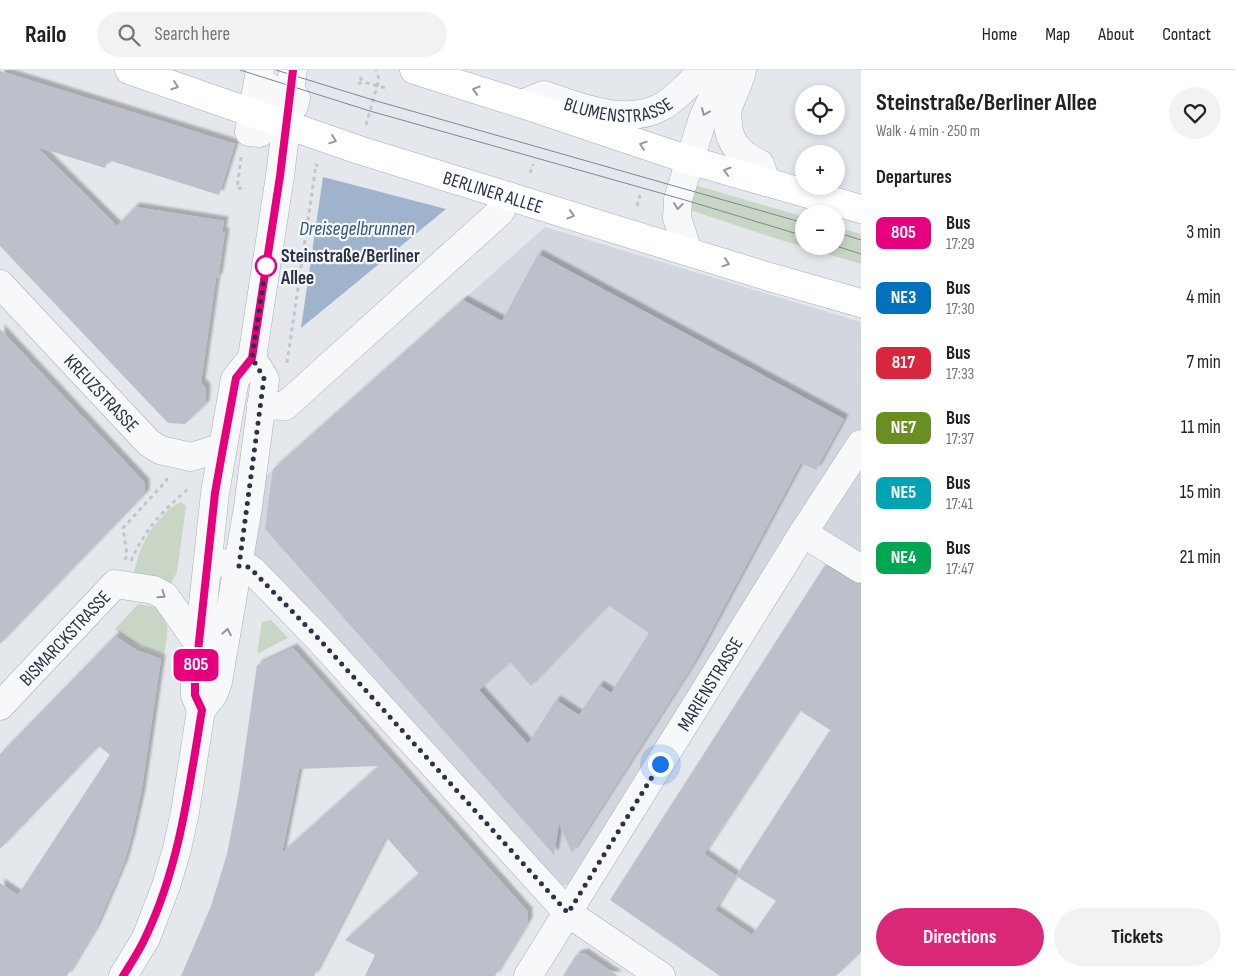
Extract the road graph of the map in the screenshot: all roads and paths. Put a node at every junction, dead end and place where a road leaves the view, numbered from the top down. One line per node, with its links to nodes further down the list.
1 (128, 70): 16 (main road, BERLINER ALLEE, one-way to 16)
2 (260, 70): 3 (street)
3 (287, 70)
4 (293, 70): 16 (street)
5 (376, 70): 11 (path)
6 (414, 70): 15 (main road, one-way to 6)
7 (704, 70): 15 (street, BLUMENSTRASSE)
8 (729, 70): 17 (street, one-way to 17)
9 (742, 70): 21 (street)
10 (360, 77): 12 (path)
11 (378, 79)
12 (363, 82): 13 (path); 14 (path)
13 (358, 84)
14 (386, 88)
15 (522, 104): 17 (main road, one-way to 15)
16 (287, 124): 23 (main road, BERLINER ALLEE, one-way to 23); 31 (street)
17 (690, 160): 21 (main road, one-way to 17); 26 (street, one-way to 26)
18 (533, 164): 20 (path)
19 (325, 168): 28 (path)
20 (530, 173)
21 (766, 182): 25 (main road)
22 (640, 195): 24 (path)
23 (509, 196): 26 (main road, BERLINER ALLEE, one-way to 26); 33 (street)
24 (637, 206)
25 (861, 209)
26 (688, 251): 30 (main road, BERLINER ALLEE, one-way to 30)
27 (294, 260): 28 (path)
28 (302, 261): 32 (path)
29 (0, 284): 35 (street, KREUZSTRASSE)
30 (861, 303)
31 (252, 358): 33 (street); 36 (street)
32 (286, 367)
33 (261, 405): 39 (street)
34 (861, 444): 37 (street, MARIENSTRASSE)
35 (170, 453): 36 (street, KREUZSTRASSE); 41 (path)
36 (221, 457): 38 (street); 41 (path)
37 (803, 533): 40 (street); 45 (street, MARIENSTRASSE)
38 (207, 561): 39 (street); 42 (street)
39 (239, 566): 44 (street, one-way to 39); 45 (street)
40 (861, 569)
41 (115, 584): 42 (street, BISMARCKSTRASSE, one-way to 42); 43 (street, BISMARCKSTRASSE)
42 (198, 643): 44 (street)
43 (0, 706)
44 (202, 710): 46 (street)
45 (568, 913): 47 (street, MARIENSTRASSE); 48 (street)
46 (123, 976)
47 (528, 976)
48 (661, 976)

